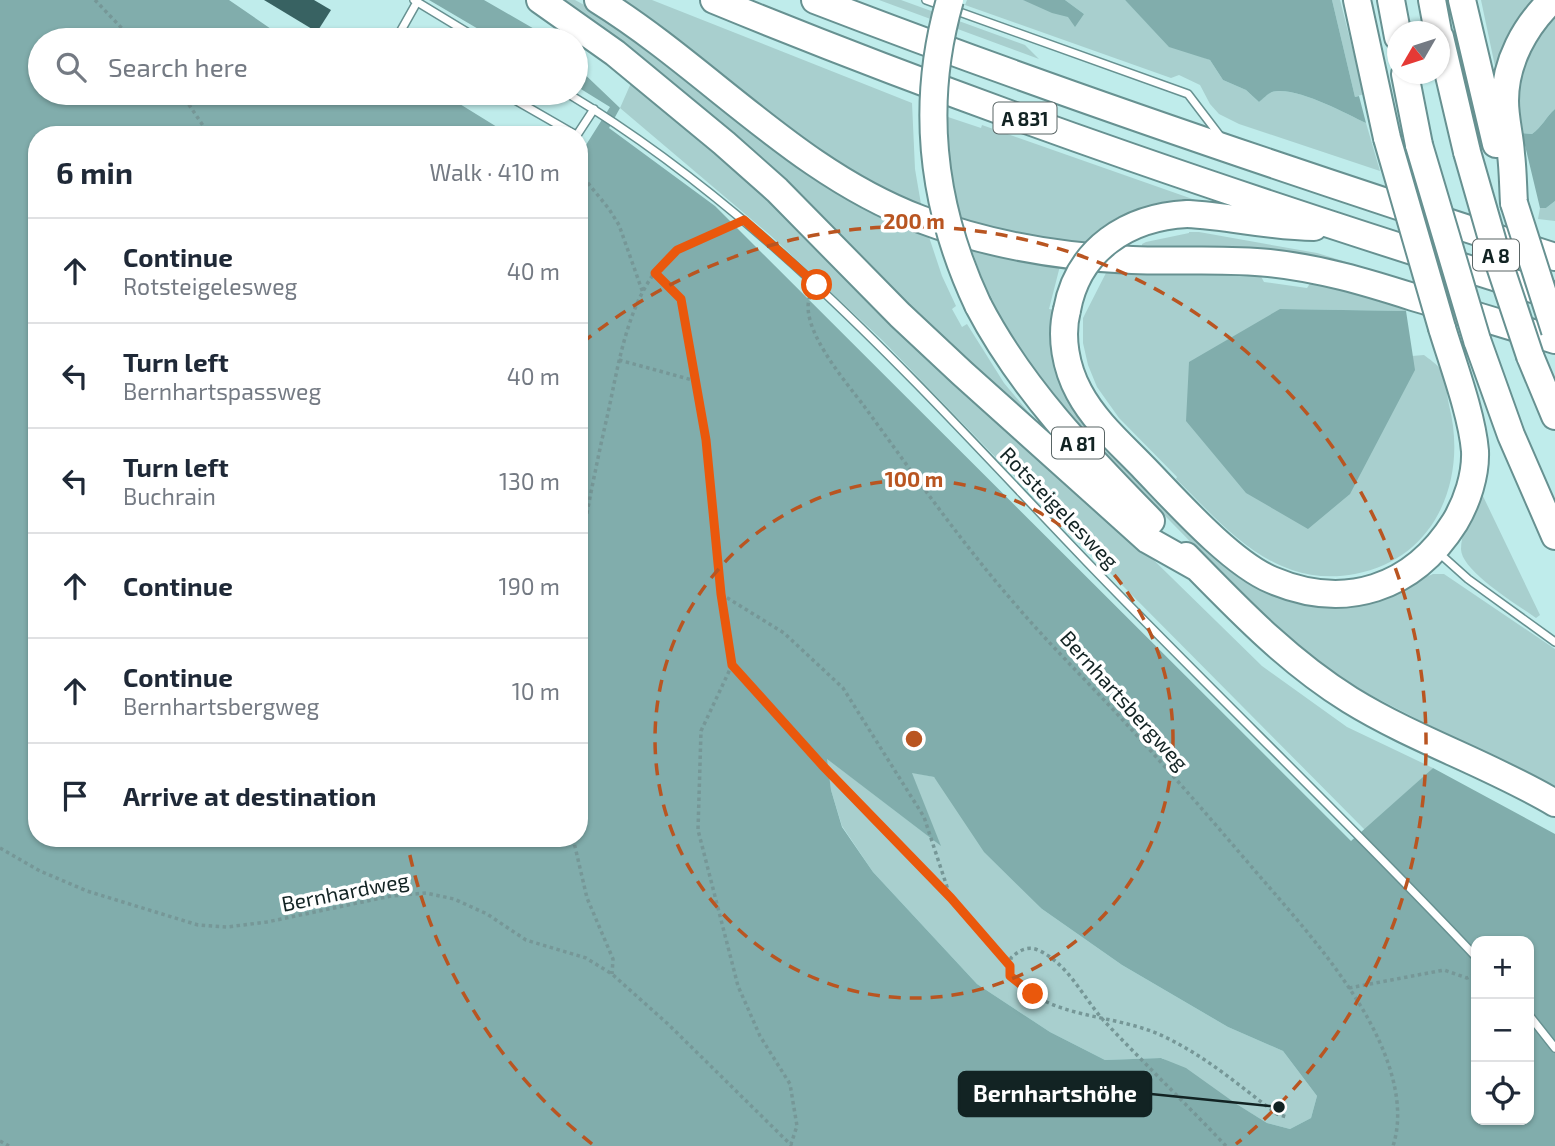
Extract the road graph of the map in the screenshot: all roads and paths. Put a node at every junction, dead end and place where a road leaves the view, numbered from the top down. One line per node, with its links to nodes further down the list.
1 (95, 0): 16 (path)
2 (540, 0): 19 (highway)
3 (598, 0): 41 (highway)
4 (714, 0): 34 (highway, A 831)
5 (815, 0): 30 (highway, A 831)
6 (926, 0): 30 (lane)
7 (950, 0): 48 (highway, A 81, bridge)
8 (1357, 0): 47 (highway, bridge)
9 (1391, 0): 14 (highway)
10 (1432, 0): 15 (highway)
11 (1462, 0): 31 (highway)
12 (1552, 0): 31 (highway)
13 (415, 1): 17 (lane); 18 (lane)
14 (1395, 21)
15 (1436, 21)
16 (122, 28)
17 (402, 28)
18 (460, 28)
19 (579, 28)
20 (588, 35): 48 (highway)
21 (1450, 80): 44 (highway, A 8, bridge)
22 (1407, 84): 46 (highway, A 8, bridge)
23 (189, 105): 27 (path)
24 (524, 105): 28 (lane)
25 (587, 105): 26 (lane, Rotsteigelesweg)
26 (594, 109): 29 (lane); 33 (lane, Rotsteigelesweg)
27 (203, 126)
28 (561, 126)
29 (583, 126)
30 (1230, 151): 35 (highway, A 831)
31 (1505, 155): 40 (highway, bridge)
32 (588, 183): 38 (path)
33 (744, 220): 36 (path); 37 (lane, Rotsteigelesweg)
34 (1339, 227): 39 (highway, A 831); 47 (highway, bridge)
35 (1555, 257)
36 (655, 273): 38 (path); 43 (path)
37 (817, 285): 56 (lane, Rotsteigelesweg); 60 (path, Bernhartsbergweg)
38 (643, 293): 42 (path)
39 (1555, 296)
40 (1555, 331)
41 (1555, 340)
42 (619, 360): 43 (path); 45 (path)
43 (696, 381): 49 (path)
44 (1555, 416)
45 (588, 511)
46 (1555, 536)
47 (1436, 550): 50 (lane)
48 (1196, 567): 52 (highway, A 81)
49 (721, 594): 51 (path); 55 (path)
50 (1555, 642)
51 (732, 665): 55 (path); 66 (path)
52 (1555, 803)
53 (575, 847): 58 (path)
54 (0, 848): 58 (path, Bernhardweg)
55 (951, 898): 57 (path)
56 (1471, 952)
57 (1010, 966): 61 (path); 61 (path)
58 (612, 974): 66 (path, Bernhardweg)
59 (1471, 976): 60 (path)
60 (1349, 988): 69 (path, Bernhartsbergweg)
61 (1103, 1019): 64 (path); 68 (path)
62 (1534, 1021): 63 (lane)
63 (1555, 1048)
64 (1287, 1116)
65 (0, 1141): 67 (path)
66 (792, 1145)
67 (9, 1146)
68 (1226, 1146)
69 (1393, 1146)

